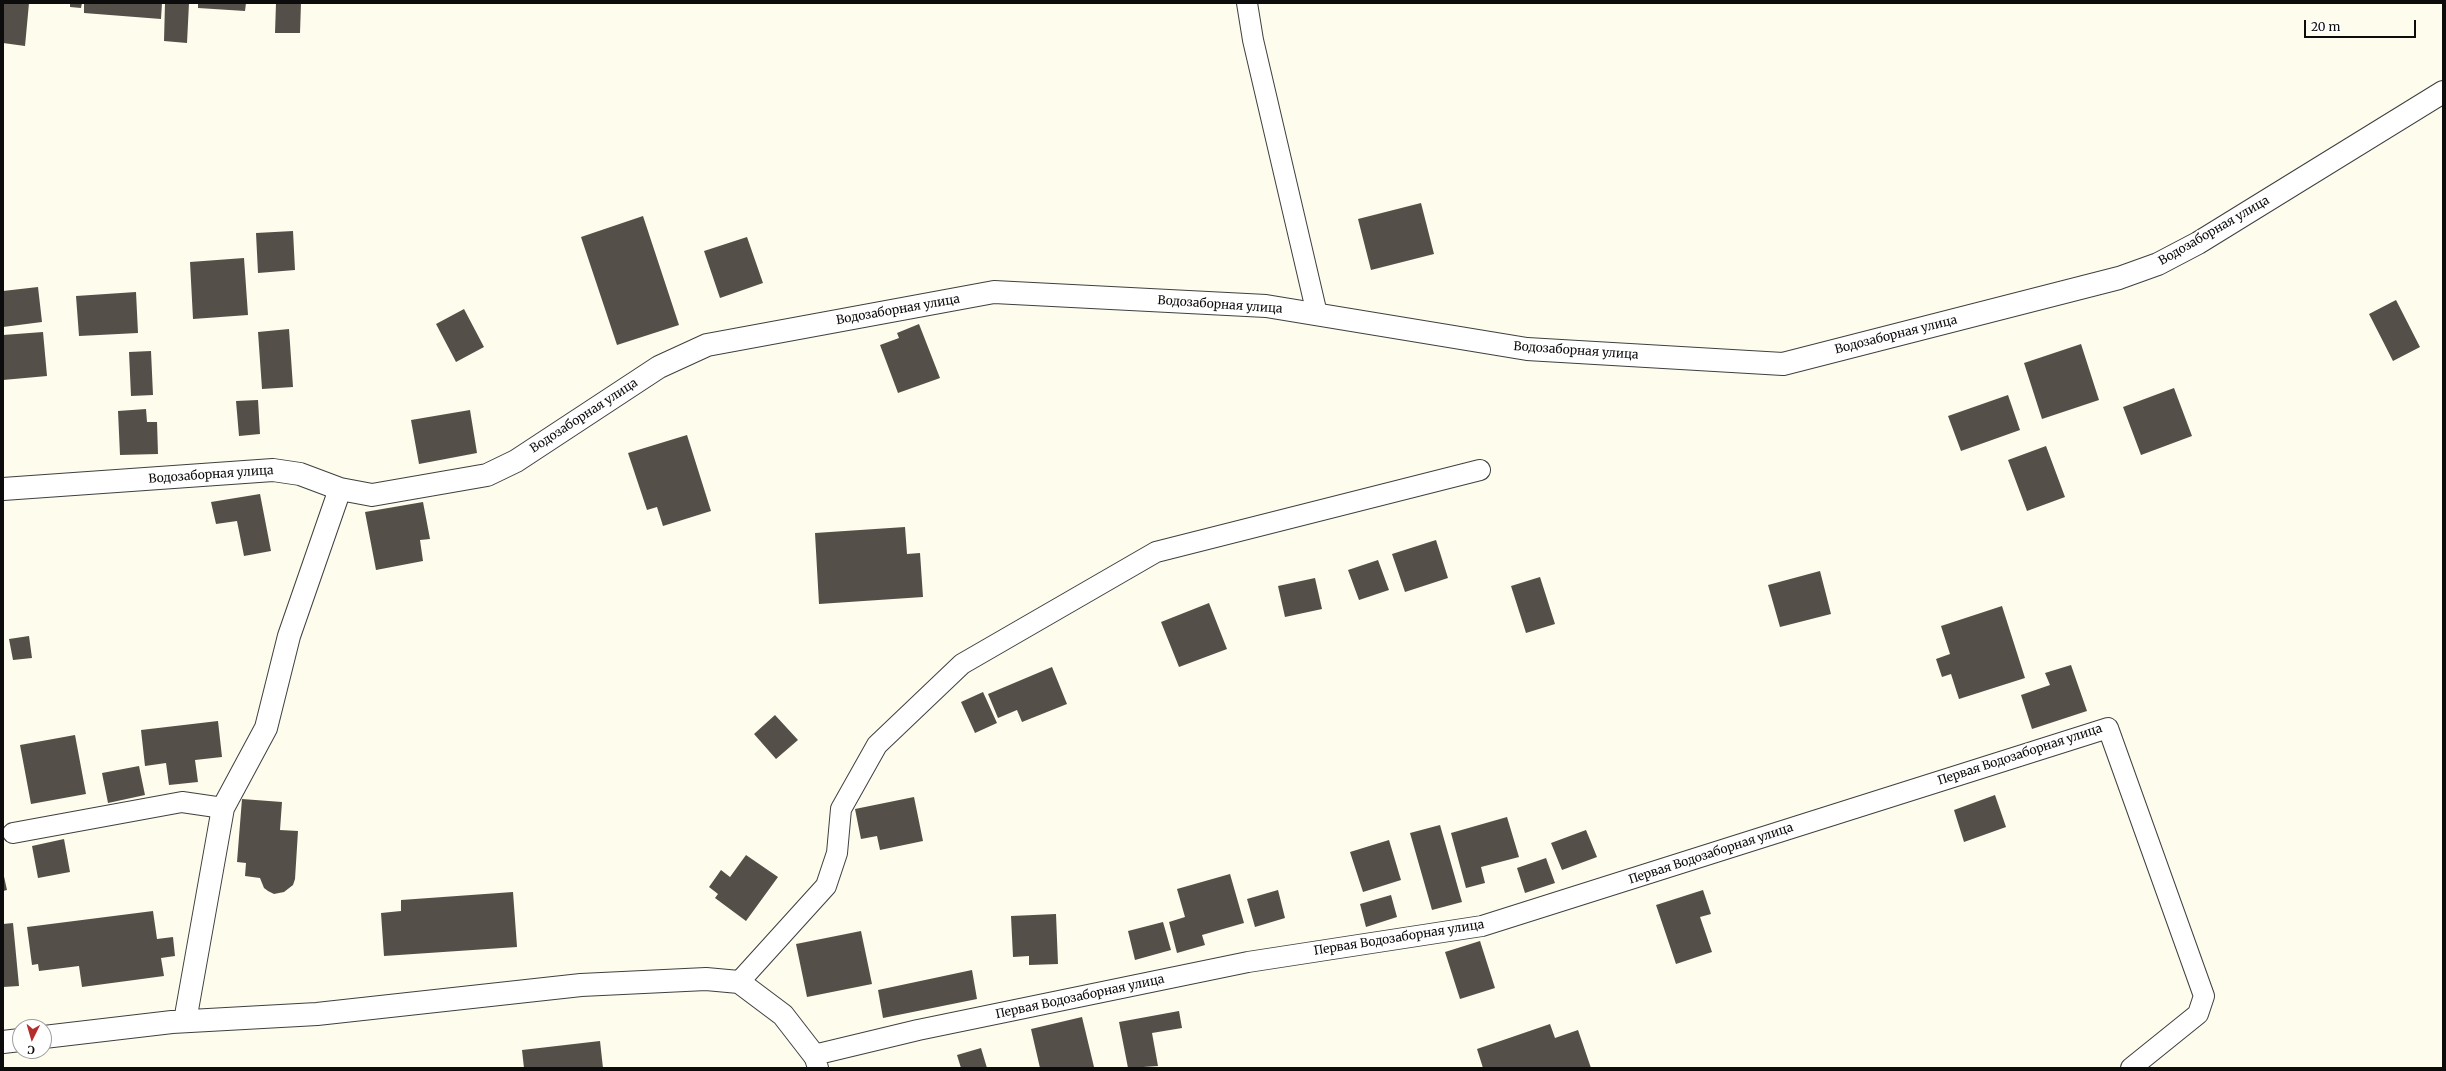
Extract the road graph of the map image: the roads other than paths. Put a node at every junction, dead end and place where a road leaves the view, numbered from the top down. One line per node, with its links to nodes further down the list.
1 (1247, 3): 3 (lane)
2 (2443, 92): 3 (street, Водозаборная улица)
3 (1317, 314): 6 (street, Водозаборная улица)
4 (1480, 470): 9 (lane)
5 (3, 489): 6 (street, Водозаборная улица)
6 (340, 489): 7 (street)
7 (223, 808): 8 (lane); 10 (street)
8 (13, 833)
9 (739, 982): 10 (street); 12 (street)
10 (185, 1021): 11 (street)
11 (52, 1036)
12 (816, 1062): 13 (lane, Первая Водозаборная улица)
13 (2131, 1068)

